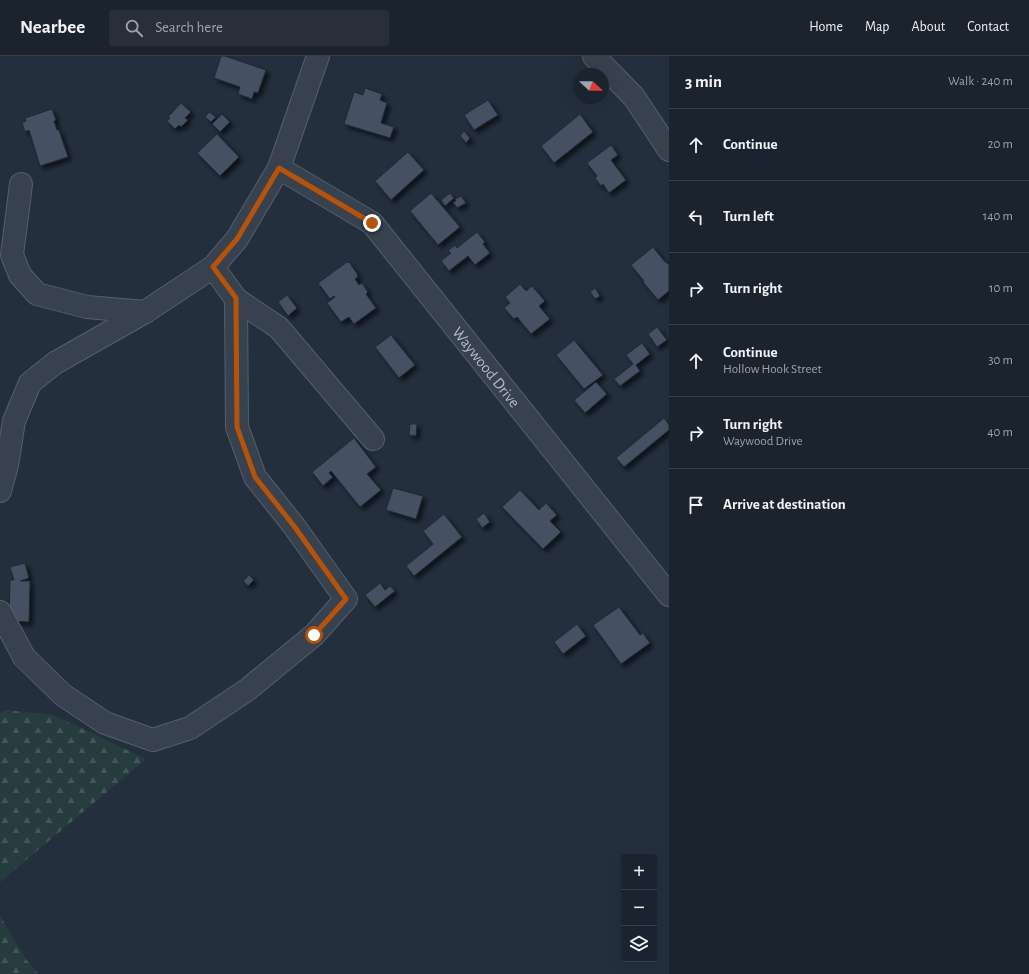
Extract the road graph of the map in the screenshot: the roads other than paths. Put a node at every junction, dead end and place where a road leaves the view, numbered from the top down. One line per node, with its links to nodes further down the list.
1 (318, 56): 4 (street)
2 (594, 56): 3 (street)
3 (669, 150)
4 (279, 168): 6 (street); 11 (street, Waywood Drive)
5 (21, 184): 8 (street)
6 (213, 267): 7 (street); 8 (street)
7 (236, 298): 9 (street); 12 (street)
8 (145, 312): 10 (street)
9 (373, 440)
10 (0, 491)
11 (669, 595)
12 (0, 612)

